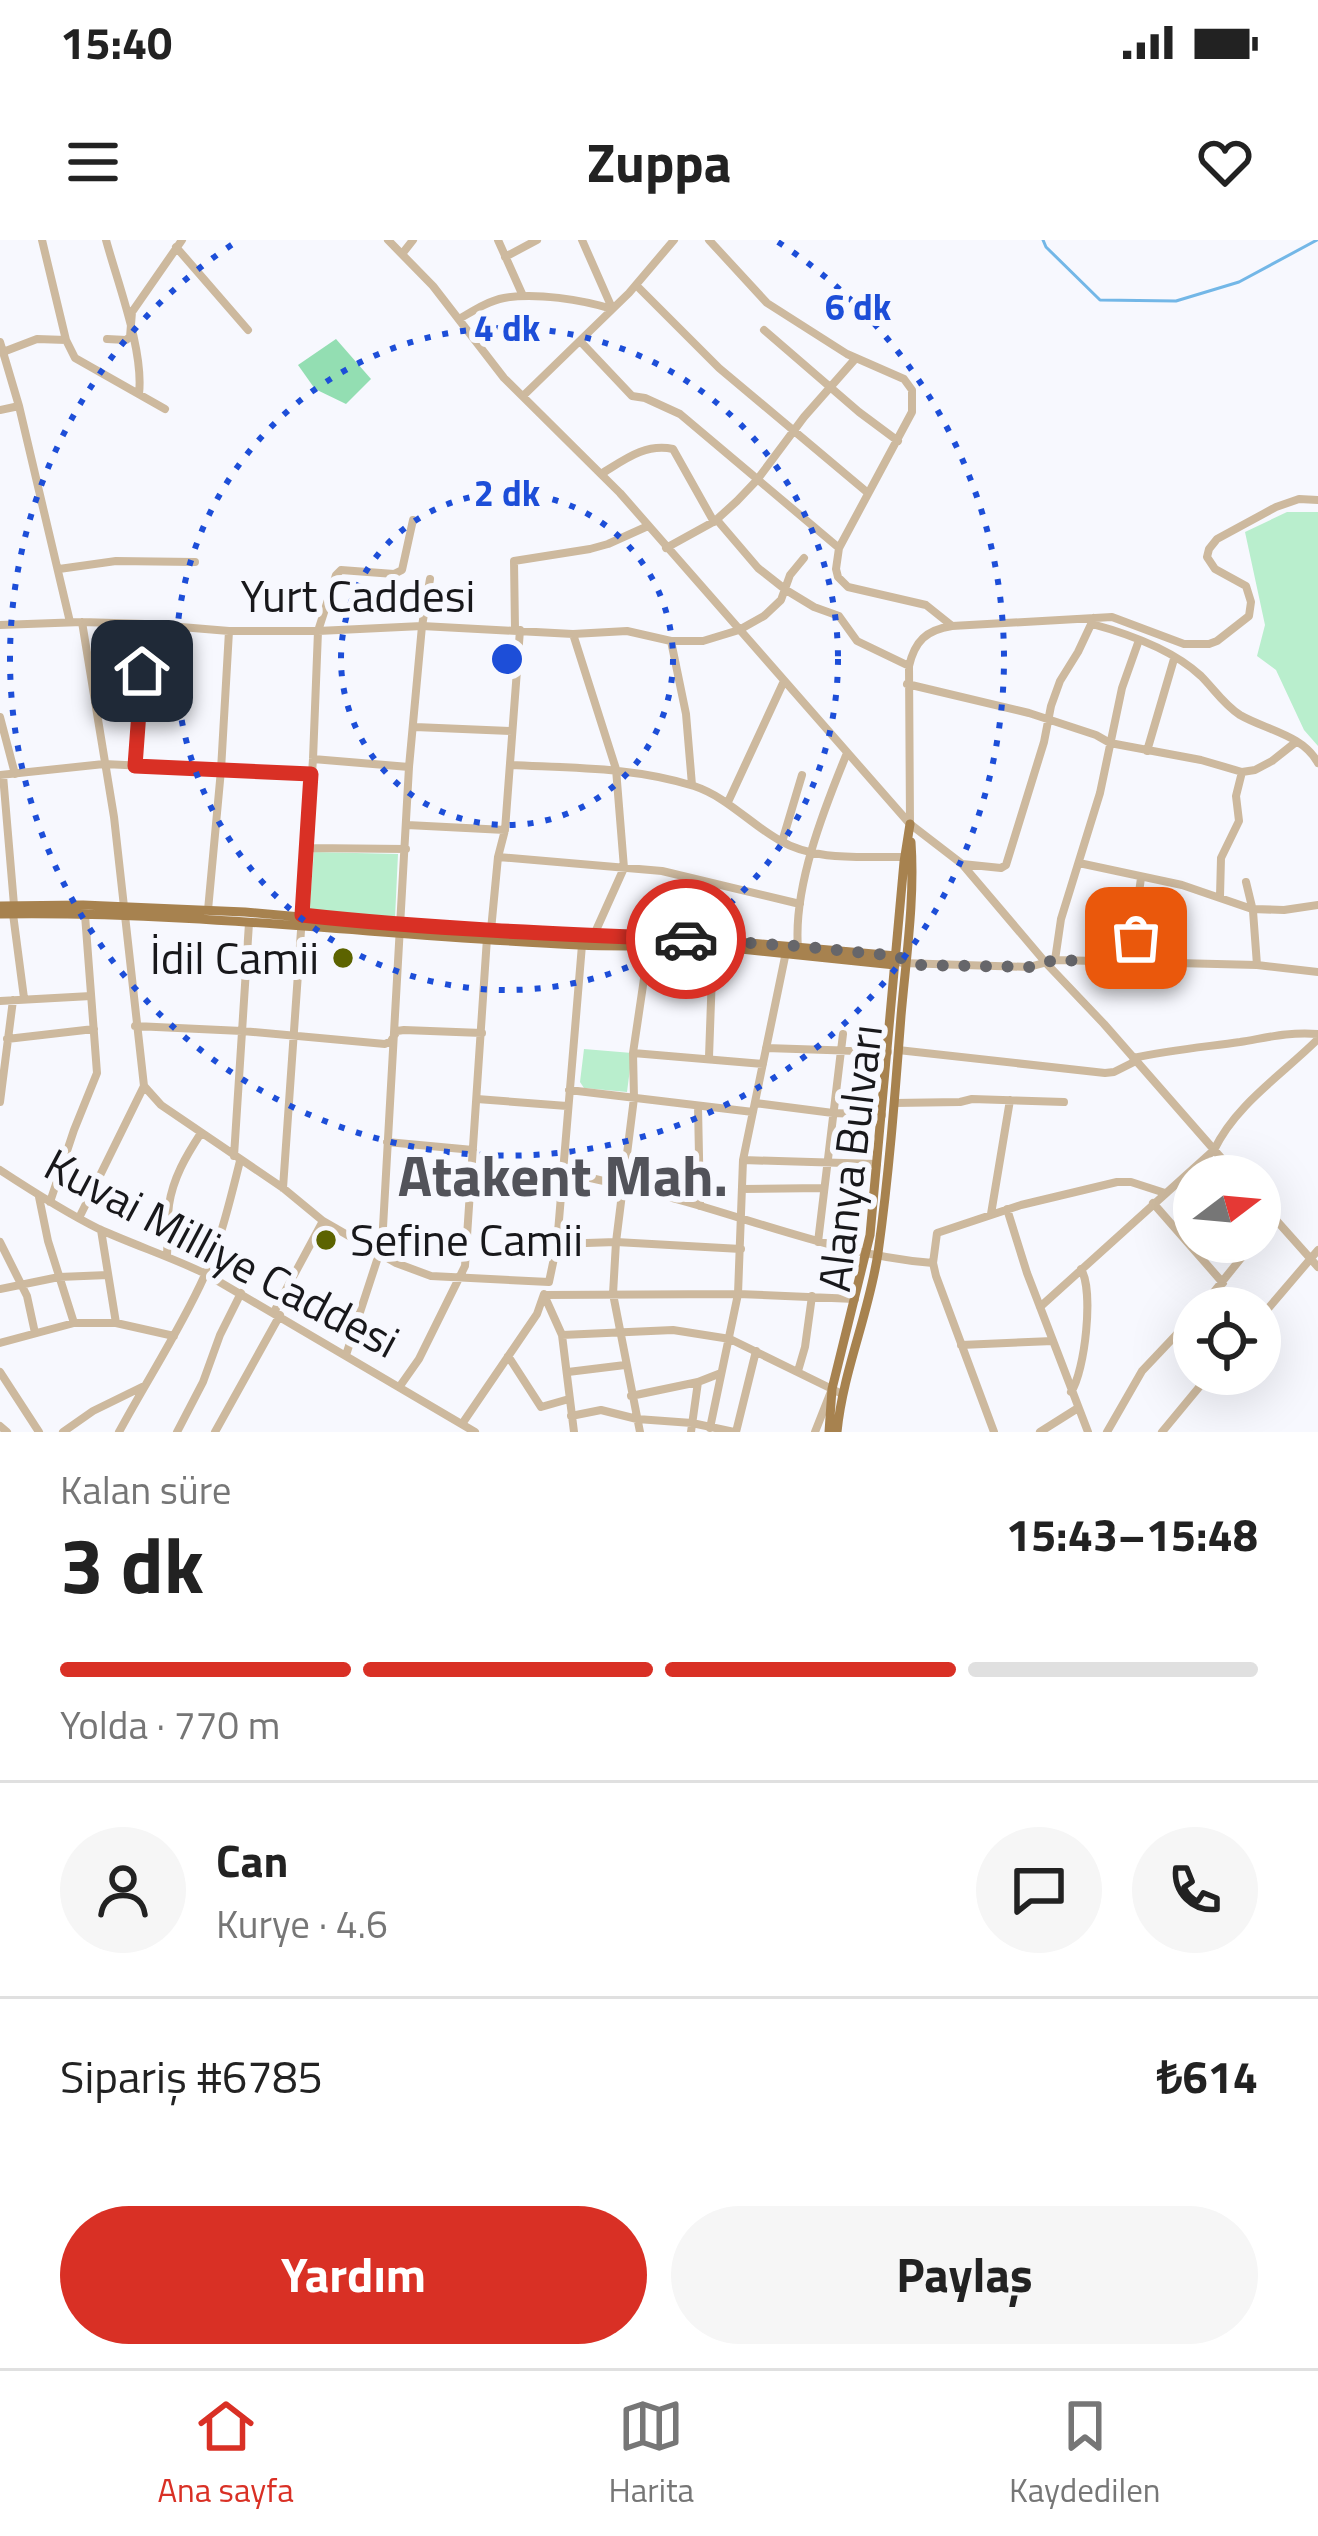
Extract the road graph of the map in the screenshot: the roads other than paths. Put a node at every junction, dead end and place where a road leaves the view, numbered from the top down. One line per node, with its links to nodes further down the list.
1 (42, 240): 21 (street)
2 (106, 240): 19 (street)
3 (388, 240): 11 (street)
4 (412, 240): 11 (street)
5 (498, 240): 12 (street)
6 (537, 240): 12 (street)
7 (582, 240): 15 (street)
8 (674, 240): 13 (street)
9 (709, 240): 25 (street)
10 (179, 243): 17 (street); 19 (street)
11 (402, 254): 16 (street)
12 (505, 257): 14 (street)
13 (636, 285): 15 (street); 32 (street)
14 (523, 296): 15 (street); 16 (street)
15 (613, 309): 22 (street)
16 (459, 320): 28 (street)
17 (248, 330)
18 (764, 330): 26 (street)
19 (130, 331): 20 (street); 27 (street)
20 (107, 339)
21 (67, 340): 24 (street); 27 (street)
22 (580, 341): 28 (street); 35 (street)
23 (0, 342): 24 (street)
24 (3, 352): 29 (street)
25 (856, 358): 26 (street); 33 (street)
26 (832, 387): 32 (street); 33 (street)
27 (139, 394): 30 (street)
28 (523, 396): 34 (street)
29 (19, 406): 31 (street); 45 (street)
30 (165, 409)
31 (0, 410)
32 (794, 431): 35 (street); 36 (street)
33 (898, 441): 36 (street)
34 (601, 474): 39 (street); 40 (street)
35 (757, 480): 39 (street); 42 (street)
36 (868, 493): 42 (street)
37 (1318, 500): 48 (street)
38 (413, 520): 58 (street)
39 (715, 521): 41 (street); 47 (street)
40 (648, 526): 41 (street); 55 (street)
41 (666, 548): 56 (street)
42 (838, 548): 54 (street)
43 (805, 558): 47 (street)
44 (195, 562): 45 (street)
45 (59, 569): 49 (street)
46 (430, 579): 53 (street)
47 (786, 590): 56 (street); 63 (street)
48 (1093, 621): 54 (street); 60 (street); 67 (street)
49 (70, 622): 50 (street, Yurt Caddesi); 52 (street, Yurt Caddesi)
50 (82, 622): 51 (street, Yurt Caddesi); 75 (street)
51 (146, 624): 57 (street, Yurt Caddesi); 77 (street)
52 (0, 625)
53 (422, 626): 55 (street, Yurt Caddesi); 58 (street, Yurt Caddesi); 68 (street)
54 (952, 626): 63 (street)
55 (517, 630): 59 (street, Yurt Caddesi); 69 (street)
56 (739, 630): 61 (street, Yurt Caddesi); 64 (street)
57 (229, 631): 58 (street, Yurt Caddesi); 81 (street)
58 (318, 632): 74 (street)
59 (573, 634): 61 (street, Yurt Caddesi); 80 (street)
60 (1138, 640): 62 (street); 71 (street)
61 (671, 641): 87 (street)
62 (1174, 658): 70 (street); 72 (street)
63 (909, 666): 65 (street)
64 (784, 681): 73 (street); 88 (street)
65 (907, 684): 67 (street); 89 (street)
66 (0, 718): 83 (street)
67 (1050, 720): 71 (street); 99 (street)
68 (415, 728): 69 (street); 79 (street)
69 (512, 731): 78 (street)
70 (1296, 742): 76 (street); 82 (street)
71 (1110, 743): 72 (street); 98 (street)
72 (1147, 751): 82 (street)
73 (847, 753): 89 (street); 95 (street)
74 (314, 759): 79 (street); 84 (street)
75 (104, 764): 77 (street); 83 (street); 109 (street)
76 (1318, 764)
77 (135, 766): 81 (street)
78 (511, 766): 80 (street); 91 (street)
79 (409, 767): 90 (street)
80 (616, 769): 87 (street); 100 (street)
81 (220, 770): 84 (street); 111 (street)
82 (1242, 772): 103 (street)
83 (15, 774): 85 (street)
84 (311, 774): 93 (street)
85 (2, 775): 106 (street)
86 (802, 775): 92 (street)
87 (692, 785): 88 (street)
88 (728, 802): 92 (street)
89 (910, 824): 97 (main road); 99 (street); 121 (main road)
90 (407, 825): 91 (street); 94 (street)
91 (505, 830): 96 (street)
92 (782, 843): 95 (street)
93 (307, 848): 94 (street); 112 (street)
94 (406, 849): 114 (street)
95 (812, 855): 97 (street); 104 (street)
96 (498, 856): 100 (street); 115 (street)
97 (905, 857): 121 (main road)
98 (1079, 863): 101 (street); 122 (street)
99 (962, 864): 122 (street)
100 (624, 868): 104 (street); 116 (street)
101 (1141, 878): 103 (street); 123 (street)
102 (1246, 882): 107 (street)
103 (1220, 896): 107 (street)
104 (800, 904): 120 (street)
105 (1318, 905): 107 (street)
106 (14, 909): 108 (main road); 109 (main road); 110 (main road); 127 (street)
107 (1252, 909): 124 (street)
108 (0, 910)
109 (123, 911): 110 (main road); 111 (main road); 130 (street)
110 (85, 914): 126 (street)
111 (207, 916): 112 (main road); 113 (main road)
112 (302, 920): 113 (main road); 114 (main road); 136 (street)
113 (249, 922): 132 (street)
114 (401, 930): 115 (main road); 138 (street)
115 (489, 934): 116 (main road); 117 (main road); 133 (street)
116 (593, 937): 120 (main road)
117 (582, 945): 118 (main road); 148 (street)
118 (649, 945): 119 (main road); 142 (street)
119 (713, 946): 120 (main road); 143 (street)
120 (792, 950): 121 (main road); 139 (street)
121 (899, 961): 122 (street); 140 (main road, Alanya Bulvarı)
122 (1050, 961): 123 (street); 144 (street)
123 (1137, 962): 124 (street)
124 (1257, 965): 125 (street)
125 (1318, 972)
126 (91, 996): 127 (street); 131 (street)
127 (24, 998): 128 (street)
128 (13, 1000): 129 (street); 137 (street)
129 (0, 1001)
130 (135, 1026): 132 (street); 147 (street)
131 (94, 1029): 137 (street); 177 (street)
132 (242, 1031): 136 (street); 165 (street)
133 (482, 1033): 138 (street); 150 (street)
134 (843, 1034): 141 (street)
135 (1318, 1036): 144 (street); 163 (street)
136 (294, 1037): 138 (street); 172 (street)
137 (7, 1039): 146 (street)
138 (391, 1041): 161 (street)
139 (766, 1048): 141 (street); 145 (street)
140 (893, 1051): 141 (street); 144 (street); 154 (main road, Alanya Bulvarı); 159 (main road, Alanya Bulvarı)
141 (841, 1052): 158 (street)
142 (634, 1053): 143 (street); 149 (street)
143 (709, 1058): 145 (street)
144 (1135, 1059): 163 (street)
145 (763, 1064): 157 (street)
146 (2, 1073): 152 (street)
147 (144, 1086): 160 (street); 182 (street)
148 (568, 1090): 149 (street); 155 (street)
149 (634, 1098): 156 (street); 171 (street)
150 (477, 1099): 155 (street); 162 (street)
151 (1010, 1100): 153 (street); 154 (street); 181 (street)
152 (0, 1102)
153 (1064, 1102)
154 (894, 1103): 194 (main road, Alanya Bulvarı)
155 (567, 1106): 170 (street)
156 (698, 1106): 157 (street); 179 (street)
157 (754, 1108): 158 (street); 166 (street)
158 (832, 1113): 159 (street); 167 (street)
159 (882, 1114): 168 (main road, Alanya Bulvarı)
160 (201, 1133): 165 (street); 195 (street)
161 (386, 1142): 162 (street); 193 (street)
162 (473, 1150): 204 (street)
163 (1214, 1150): 164 (street); 175 (street)
164 (1218, 1155)
165 (237, 1159): 172 (street); 201 (street)
166 (742, 1160): 167 (street); 174 (street)
167 (826, 1164): 168 (street); 173 (street)
168 (877, 1165): 194 (main road, Alanya Bulvarı)
169 (0, 1170): 176 (street, Kuvai Milliye Caddesi)
170 (562, 1172): 171 (street); 190 (street)
171 (625, 1187): 179 (street); 188 (street)
172 (283, 1188): 184 (street)
173 (824, 1188): 174 (street); 189 (street)
174 (742, 1189): 183 (street)
175 (1165, 1193): 178 (street); 180 (street)
176 (39, 1195): 177 (street, Kuvai Milliye Caddesi); 203 (street)
177 (50, 1202): 182 (street, Kuvai Milliye Caddesi)
178 (1153, 1204): 200 (street); 206 (street)
179 (700, 1206): 183 (street)
180 (1007, 1209): 181 (street); 217 (street)
181 (991, 1214): 197 (street)
182 (79, 1218): 186 (street, Kuvai Milliye Caddesi)
183 (741, 1218): 189 (street); 191 (street)
184 (323, 1221): 193 (street); 218 (street)
185 (1281, 1226): 196 (street)
186 (101, 1229): 195 (street, Kuvai Milliye Caddesi); 202 (street)
187 (0, 1241): 207 (street)
188 (616, 1241): 190 (street); 191 (street); 212 (street)
189 (818, 1242): 194 (street)
190 (557, 1244): 205 (street)
191 (741, 1250): 213 (street)
192 (1318, 1250): 196 (street)
193 (379, 1254): 204 (street); 231 (street)
194 (873, 1254): 197 (street); 216 (main road, Alanya Bulvarı); 241 (main road, Alanya Bulvarı)
195 (167, 1255): 201 (street, Kuvai Milliye Caddesi)
196 (1310, 1259): 199 (street); 211 (street)
197 (933, 1263): 229 (street)
198 (1238, 1263): 206 (street)
199 (1318, 1267)
200 (1081, 1269): 217 (street); 242 (street)
201 (206, 1274): 210 (street, Kuvai Milliye Caddesi); 224 (street)
202 (108, 1275): 203 (street); 220 (street)
203 (59, 1276): 207 (street); 219 (street)
204 (461, 1276): 205 (street); 240 (street)
205 (549, 1282): 214 (street)
206 (1222, 1283): 208 (street)
207 (22, 1284): 209 (street); 222 (street)
208 (1219, 1287)
209 (0, 1289)
210 (241, 1293): 218 (street, Kuvai Milliye Caddesi); 255 (street)
211 (1281, 1293)
212 (613, 1294): 213 (street); 214 (street); 221 (street)
213 (738, 1294): 215 (street); 225 (street)
214 (544, 1295): 223 (street); 232 (street)
215 (812, 1296): 216 (street); 234 (street)
216 (856, 1299): 241 (main road, Alanya Bulvarı)
217 (1040, 1307): 227 (street)
218 (277, 1314): 231 (street, Kuvai Milliye Caddesi); 256 (street)
219 (74, 1322): 220 (street); 222 (street)
220 (116, 1323): 224 (street)
221 (619, 1331): 223 (street); 225 (street); 233 (street)
222 (35, 1333): 228 (street)
223 (562, 1335): 236 (street)
224 (174, 1336): 239 (street)
225 (730, 1339): 230 (street); 237 (street)
226 (1173, 1339): 266 (street)
227 (1053, 1341): 229 (street); 242 (street)
228 (0, 1343)
229 (961, 1345): 263 (street)
230 (756, 1351): 234 (street); 260 (street)
231 (346, 1355): 240 (street, Kuvai Milliye Caddesi)
232 (508, 1356): 245 (street); 249 (street)
233 (625, 1365): 236 (street); 244 (street)
234 (798, 1371): 241 (street)
235 (0, 1372): 252 (street)
236 (568, 1372): 245 (street)
237 (722, 1372): 238 (street); 251 (street)
238 (698, 1382): 244 (street); 250 (street)
239 (144, 1386): 253 (street); 254 (street)
240 (400, 1387): 249 (street, Kuvai Milliye Caddesi)
241 (837, 1391): 261 (street); 262 (main road, Alanya Bulvarı)
242 (1071, 1391): 246 (street)
243 (1193, 1395): 267 (street)
244 (632, 1396): 248 (street)
245 (569, 1399): 247 (street)
246 (1078, 1408): 264 (street); 265 (street)
247 (571, 1416): 248 (street); 258 (street)
248 (637, 1419): 250 (street); 259 (street)
249 (462, 1424): 257 (street, Kuvai Milliye Caddesi)
250 (692, 1428): 251 (street)
251 (710, 1428): 260 (street)
252 (40, 1432)
253 (63, 1432)
254 (119, 1432)
255 (177, 1432)
256 (215, 1432)
257 (475, 1432)
258 (574, 1432)
259 (640, 1432)
260 (735, 1432)
261 (815, 1432)
262 (833, 1432)
263 (994, 1432)
264 (1040, 1432)
265 (1088, 1432)
266 (1107, 1432)
267 (1162, 1432)

